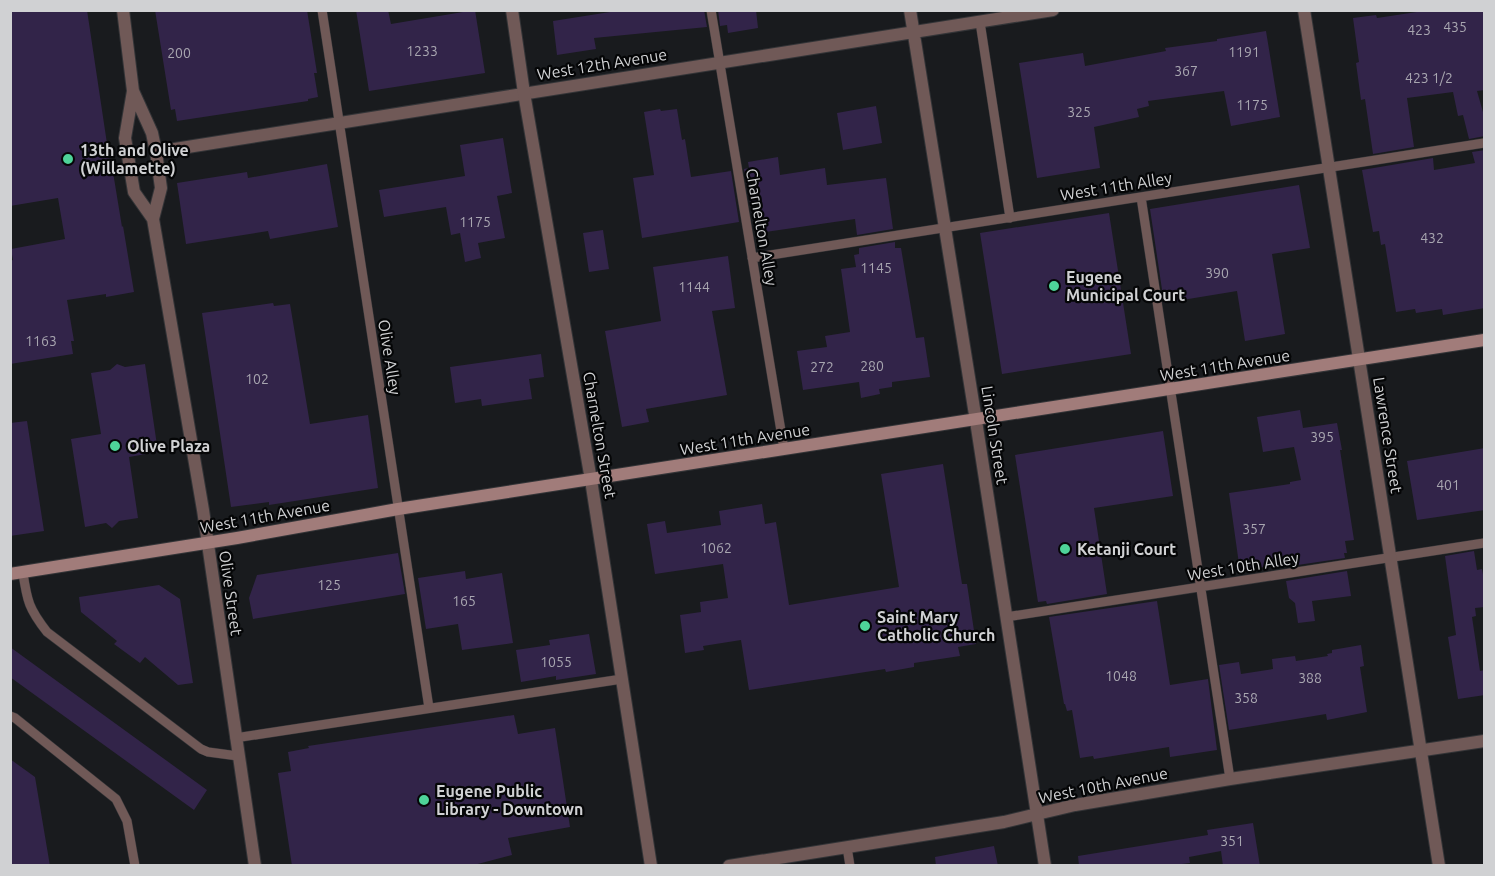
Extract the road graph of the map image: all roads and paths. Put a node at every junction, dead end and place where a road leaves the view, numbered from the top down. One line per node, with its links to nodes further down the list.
1 (123, 10): 11 (street, Olive Street)
2 (322, 10): 13 (lane, Olive Alley)
3 (512, 10): 12 (street, Charnelton Street)
4 (711, 10): 10 (lane, Charnelton Alley)
5 (910, 10): 9 (street, Lincoln Street)
6 (1053, 10): 8 (street, West 12th Avenue)
7 (1304, 10): 16 (street, Lawrence Street)
8 (980, 22): 9 (street, West 12th Avenue); 18 (lane)
9 (913, 32): 10 (street, West 12th Avenue); 20 (street, Lincoln Street)
10 (718, 63): 12 (street, West 12th Avenue); 21 (lane, Charnelton Alley)
11 (133, 91): 15 (street, Olive Street); 19 (street, Olive Street)
12 (524, 93): 13 (street, West 12th Avenue); 27 (street, Charnelton Street)
13 (340, 122): 15 (street, West 12th Avenue); 28 (lane, Olive Alley)
14 (1485, 143): 16 (lane, West 11th Alley)
15 (156, 152): 19 (street, Olive Street)
16 (1329, 168): 17 (lane, West 11th Alley); 23 (street, Lawrence Street)
17 (1141, 197): 18 (lane, West 11th Alley); 24 (lane)
18 (1010, 218): 20 (lane, West 11th Alley)
19 (153, 219): 29 (street, Olive Street)
20 (945, 228): 21 (lane, West 11th Alley); 25 (street, Lincoln Street)
21 (752, 258): 26 (lane, Charnelton Alley)
22 (1485, 340): 23 (main road, West 11th Avenue)
23 (1359, 360): 24 (main road, West 11th Avenue); 31 (street, Lawrence Street)
24 (1171, 390): 25 (main road, West 11th Avenue); 33 (lane)
25 (976, 421): 26 (main road, West 11th Avenue); 34 (street, Lincoln Street)
26 (784, 449): 27 (main road, West 11th Avenue)
27 (591, 480): 28 (main road, West 11th Avenue); 35 (street, Charnelton Street)
28 (398, 509): 29 (main road, West 11th Avenue); 36 (lane, Olive Alley)
29 (208, 543): 32 (main road, West 11th Avenue); 38 (street, Olive Street)
30 (1485, 543): 31 (lane, West 10th Alley)
31 (1390, 558): 33 (lane, West 10th Alley); 40 (street, Lawrence Street)
32 (17, 574): 41 (lane)
33 (1201, 587): 34 (lane, West 10th Alley); 42 (lane)
34 (1006, 617): 43 (street, Lincoln Street)
35 (621, 679): 36 (lane); 47 (street, Charnelton Street)
36 (429, 708): 38 (lane)
37 (10, 716): 45 (lane)
38 (235, 738): 41 (street, Olive Street)
39 (1485, 741): 40 (street, West 10th Avenue)
40 (1421, 751): 42 (street, West 10th Avenue); 51 (street, Lawrence Street)
41 (238, 756): 46 (street, Olive Street)
42 (1230, 779): 43 (street, West 10th Avenue)
43 (1037, 814): 44 (street, West 10th Avenue); 50 (street, Lincoln Street)
44 (847, 847): 48 (street, West 10th Avenue); 49 (lane)
45 (135, 866)
46 (255, 866)
47 (651, 866)
48 (729, 866)
49 (850, 866)
50 (1046, 866)
51 (1439, 866)

